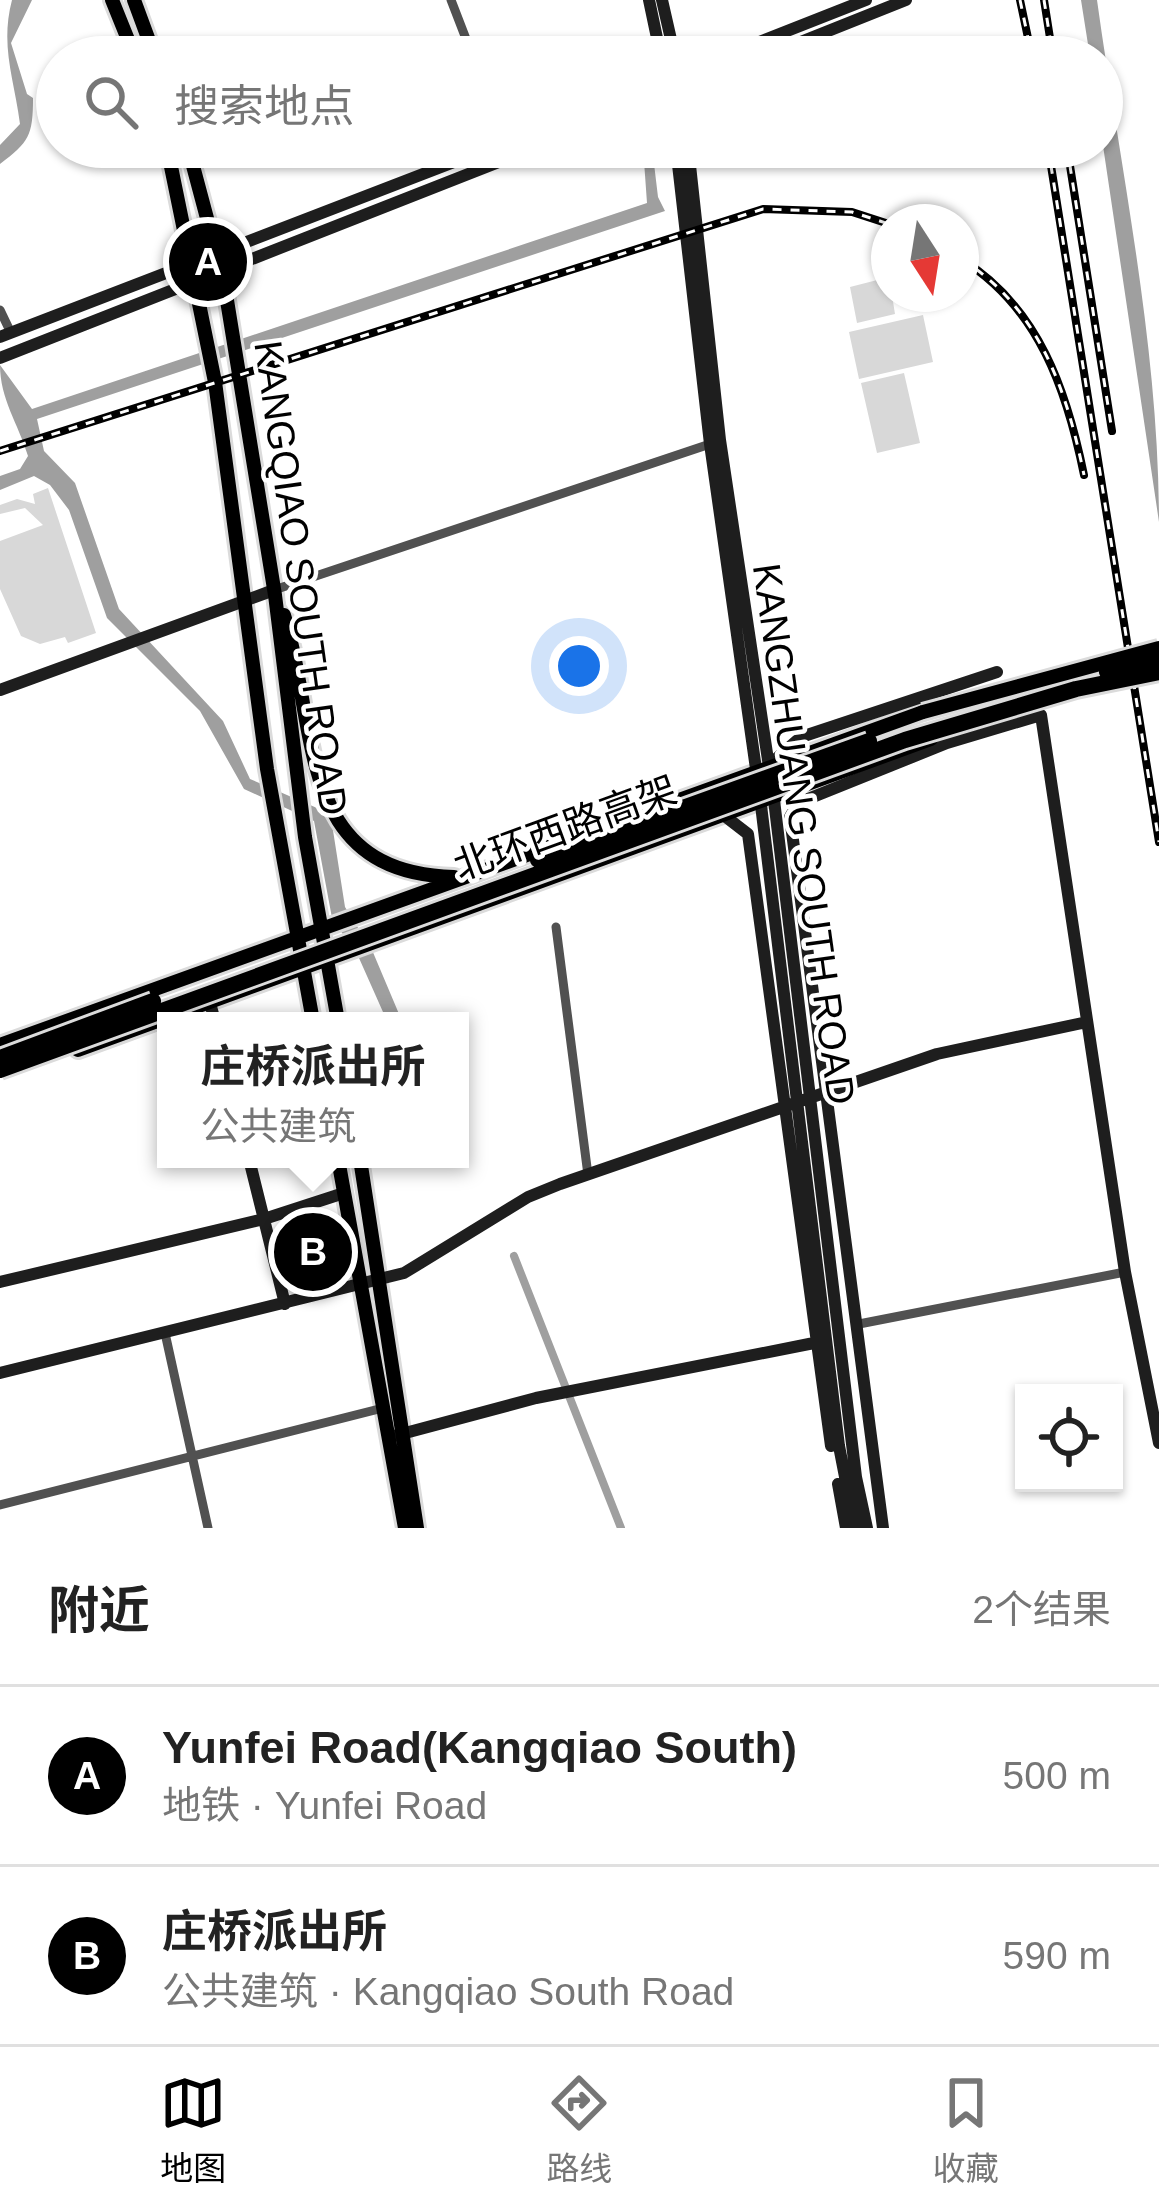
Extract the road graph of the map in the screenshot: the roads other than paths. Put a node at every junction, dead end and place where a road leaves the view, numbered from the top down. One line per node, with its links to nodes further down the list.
1 (112, 0): 8 (main road)
2 (134, 0): 9 (main road)
3 (451, 0): 10 (street)
4 (649, 0): 11 (street)
5 (662, 0): 12 (street)
6 (866, 0): 13 (street)
7 (906, 0): 14 (street)
8 (127, 36)
9 (147, 36)
10 (465, 36)
11 (662, 36)
12 (666, 36)
13 (774, 36)
14 (816, 36)
15 (172, 168): 22 (main road)
16 (194, 168): 21 (main road, KANGQIAO SOUTH ROAD)
17 (437, 168): 21 (street)
18 (484, 168): 23 (street)
19 (679, 168): 28 (street, KANGZHUANG SOUTH ROAD)
20 (690, 168): 28 (street, KANGZHUANG SOUTH ROAD)
21 (216, 250): 22 (street); 23 (main road, KANGQIAO SOUTH ROAD)
22 (194, 259): 24 (main road, KANGQIAO SOUTH ROAD); 26 (street)
23 (221, 272): 24 (street); 29 (main road, KANGQIAO SOUTH ROAD)
24 (198, 281): 27 (street); 30 (main road, KANGQIAO SOUTH ROAD)
25 (0, 310): 26 (street)
26 (4, 335)
27 (0, 358)
28 (715, 442): 29 (street); 36 (street, KANGZHUANG SOUTH ROAD)
29 (275, 593): 30 (street); 40 (main road); 41 (main road, KANGQIAO SOUTH ROAD)
30 (245, 602): 35 (street); 43 (main road, KANGQIAO SOUTH ROAD)
31 (1159, 648): 36 (main road, bridge)
32 (1159, 660): 56 (highway, 北环西路高架, bridge)
33 (998, 672): 36 (street)
34 (1159, 675): 37 (main road, bridge); 47 (highway, 北环西路高架, bridge)
35 (0, 691)
36 (762, 768): 37 (street, KANGZHUANG SOUTH ROAD); 40 (main road)
37 (768, 802): 38 (main road); 39 (street); 59 (street, KANGZHUANG SOUTH ROAD)
38 (726, 817): 44 (main road); 59 (street)
39 (790, 817): 54 (street); 58 (street)
40 (465, 877): 41 (main road)
41 (326, 927): 43 (main road); 44 (main road, KANGQIAO SOUTH ROAD)
42 (556, 927): 63 (street)
43 (297, 938): 45 (main road, KANGQIAO SOUTH ROAD); 55 (main road)
44 (334, 958): 45 (main road); 51 (main road, KANGQIAO SOUTH ROAD)
45 (304, 969): 46 (main road); 50 (main road, KANGQIAO SOUTH ROAD)
46 (210, 1003): 48 (main road); 49 (street)
47 (168, 1012)
48 (183, 1012)
49 (212, 1012)
50 (311, 1012)
51 (337, 1012)
52 (157, 1016): 57 (highway, 北环西路高架, bridge)
53 (157, 1021): 57 (main road)
54 (1087, 1022): 58 (street); 66 (street)
55 (0, 1045)
56 (0, 1058)
57 (0, 1074)
58 (830, 1091): 59 (street); 71 (street)
59 (797, 1103): 63 (street); 73 (street, KANGZHUANG SOUTH ROAD); 84 (street, KANGZHUANG SOUTH ROAD)
60 (251, 1168): 65 (street)
61 (340, 1168): 64 (main road)
62 (361, 1168): 67 (main road)
63 (588, 1175): 67 (street)
64 (344, 1193): 65 (street); 69 (main road)
65 (264, 1219): 68 (street); 70 (street)
66 (1125, 1272): 71 (street); 77 (street)
67 (379, 1280): 69 (street); 76 (main road)
68 (0, 1282)
69 (361, 1285): 70 (street); 75 (main road)
70 (285, 1304): 72 (street)
71 (859, 1324): 85 (street)
72 (165, 1333): 74 (street); 78 (street)
73 (820, 1342): 76 (street); 83 (street, KANGZHUANG SOUTH ROAD)
74 (0, 1373)
75 (383, 1408): 76 (main road); 78 (street)
76 (395, 1436): 81 (main road); 82 (main road)
77 (1159, 1443)
78 (191, 1454): 79 (street); 80 (street)
79 (0, 1505)
80 (208, 1528)
81 (405, 1528)
82 (417, 1528)
83 (851, 1528)
84 (867, 1528)
85 (883, 1528)

